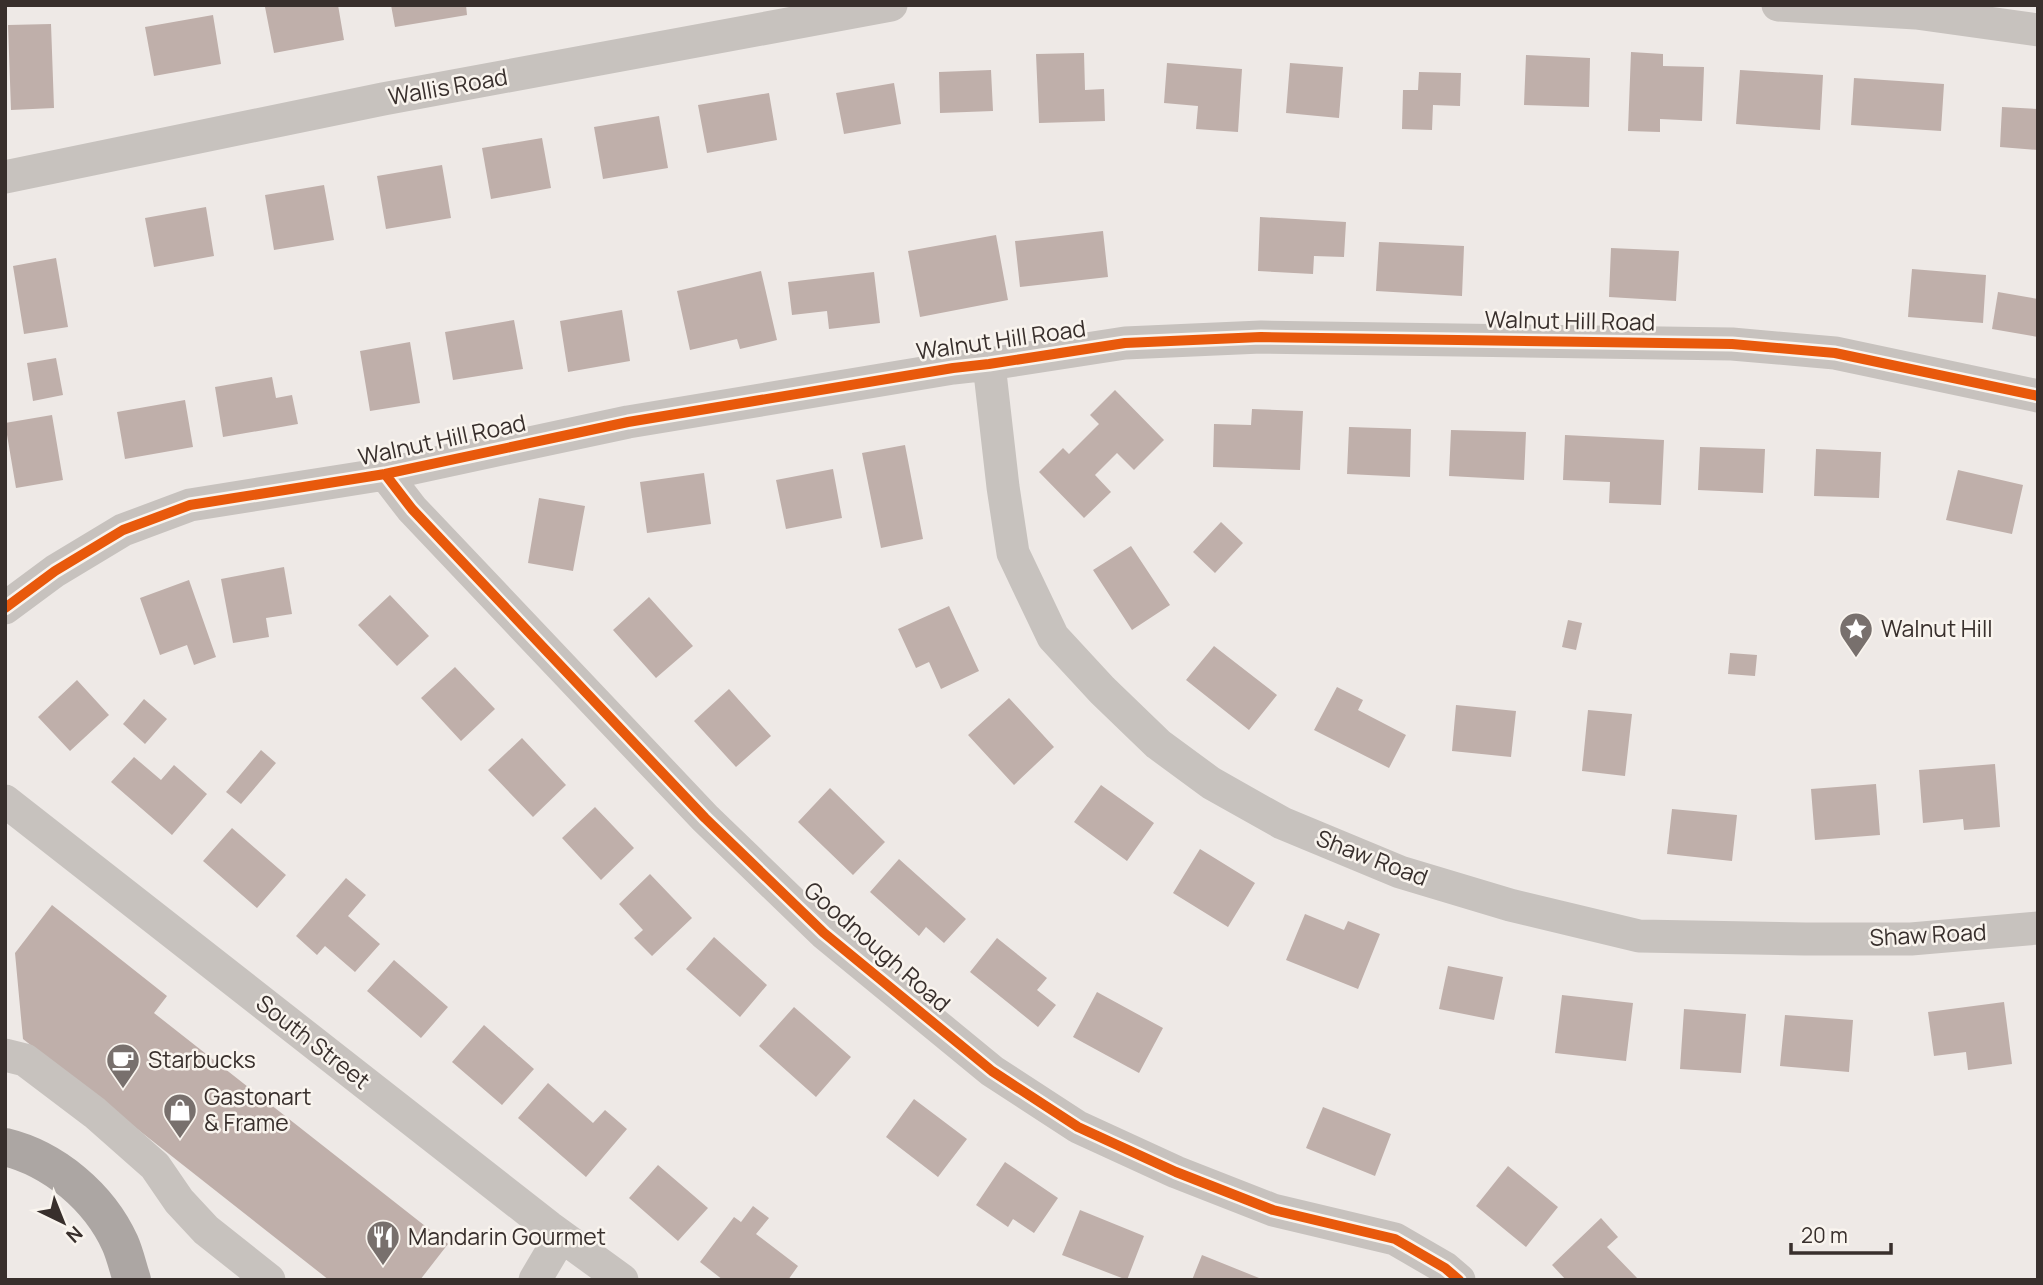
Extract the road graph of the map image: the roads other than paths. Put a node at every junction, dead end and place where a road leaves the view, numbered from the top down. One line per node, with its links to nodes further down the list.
1 (891, 5): 4 (street, Wallis Road)
2 (1778, 5): 3 (street)
3 (2038, 30)
4 (5, 177)
5 (989, 364): 6 (street, Walnut Hill Road); 7 (street, Walnut Hill Road); 10 (street, Shaw Road)
6 (2038, 396)
7 (385, 474): 8 (street, Walnut Hill Road); 18 (street, Goodnough Road)
8 (5, 608)
9 (5, 801): 13 (street, South Street)
10 (2038, 928)
11 (5, 1055): 15 (street)
12 (9, 1142): 14 (main road)
13 (561, 1236): 16 (street); 17 (street, South Street)
14 (132, 1280)
15 (269, 1280)
16 (535, 1280)
17 (622, 1280)
18 (1459, 1280)

